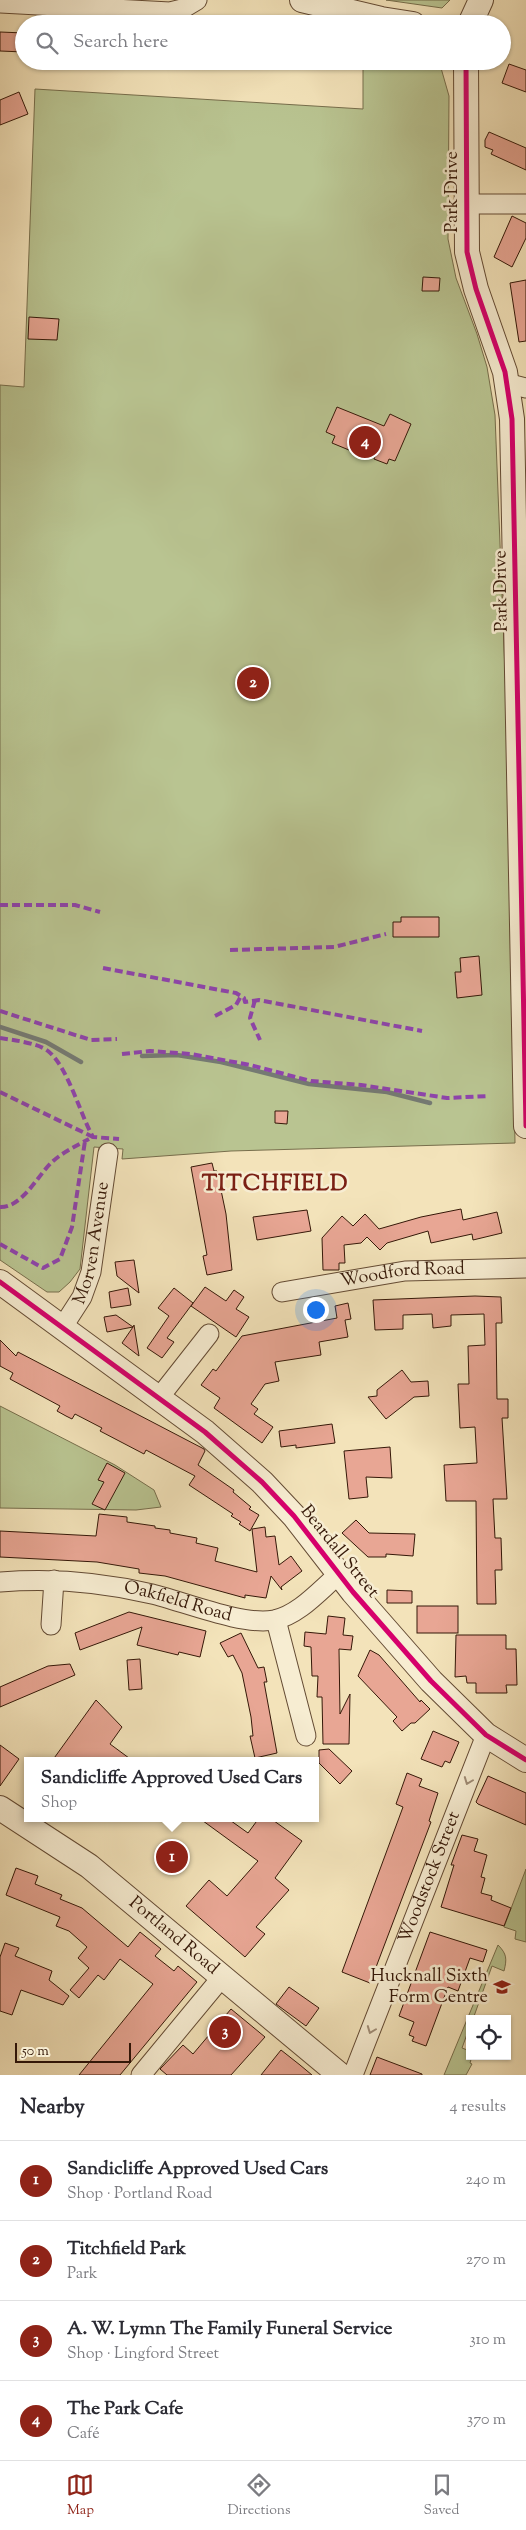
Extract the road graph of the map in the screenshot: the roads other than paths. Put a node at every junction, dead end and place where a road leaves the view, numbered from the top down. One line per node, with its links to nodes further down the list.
1 (197, 0): 4 (street)
2 (302, 0): 5 (street)
3 (481, 0): 6 (street)
4 (0, 3)
5 (364, 15)
6 (474, 15)
7 (466, 70): 8 (street, Park Drive)
8 (467, 204): 9 (street); 10 (street, Park Drive)
9 (526, 204)
10 (516, 385): 11 (street, Park Drive)
11 (523, 861): 12 (street, Park Drive)
12 (526, 1126)
13 (108, 1152): 17 (street, Morven Avenue)
14 (526, 1268): 16 (street, Woodford Road)
15 (0, 1282): 17 (street, Beardall Street)
16 (282, 1292)
17 (62, 1328): 19 (street, Beardall Street)
18 (209, 1334): 19 (street)
19 (158, 1399): 20 (street, Beardall Street)
20 (339, 1574): 23 (street, Oakfield Road); 25 (street, Beardall Street)
21 (54, 1580): 22 (street, Oakfield Road); 23 (street, Oakfield Road); 24 (street)
22 (0, 1582)
23 (276, 1620): 26 (street)
24 (51, 1625)
25 (486, 1735): 27 (street, Beardall Street); 32 (street, Woodstock Street, one-way to 32)
26 (306, 1736)
27 (526, 1760)
28 (0, 1808): 29 (street, Portland Road)
29 (222, 1977): 30 (street); 31 (street, Portland Road)
30 (141, 2075)
31 (340, 2075)
32 (353, 2075)

